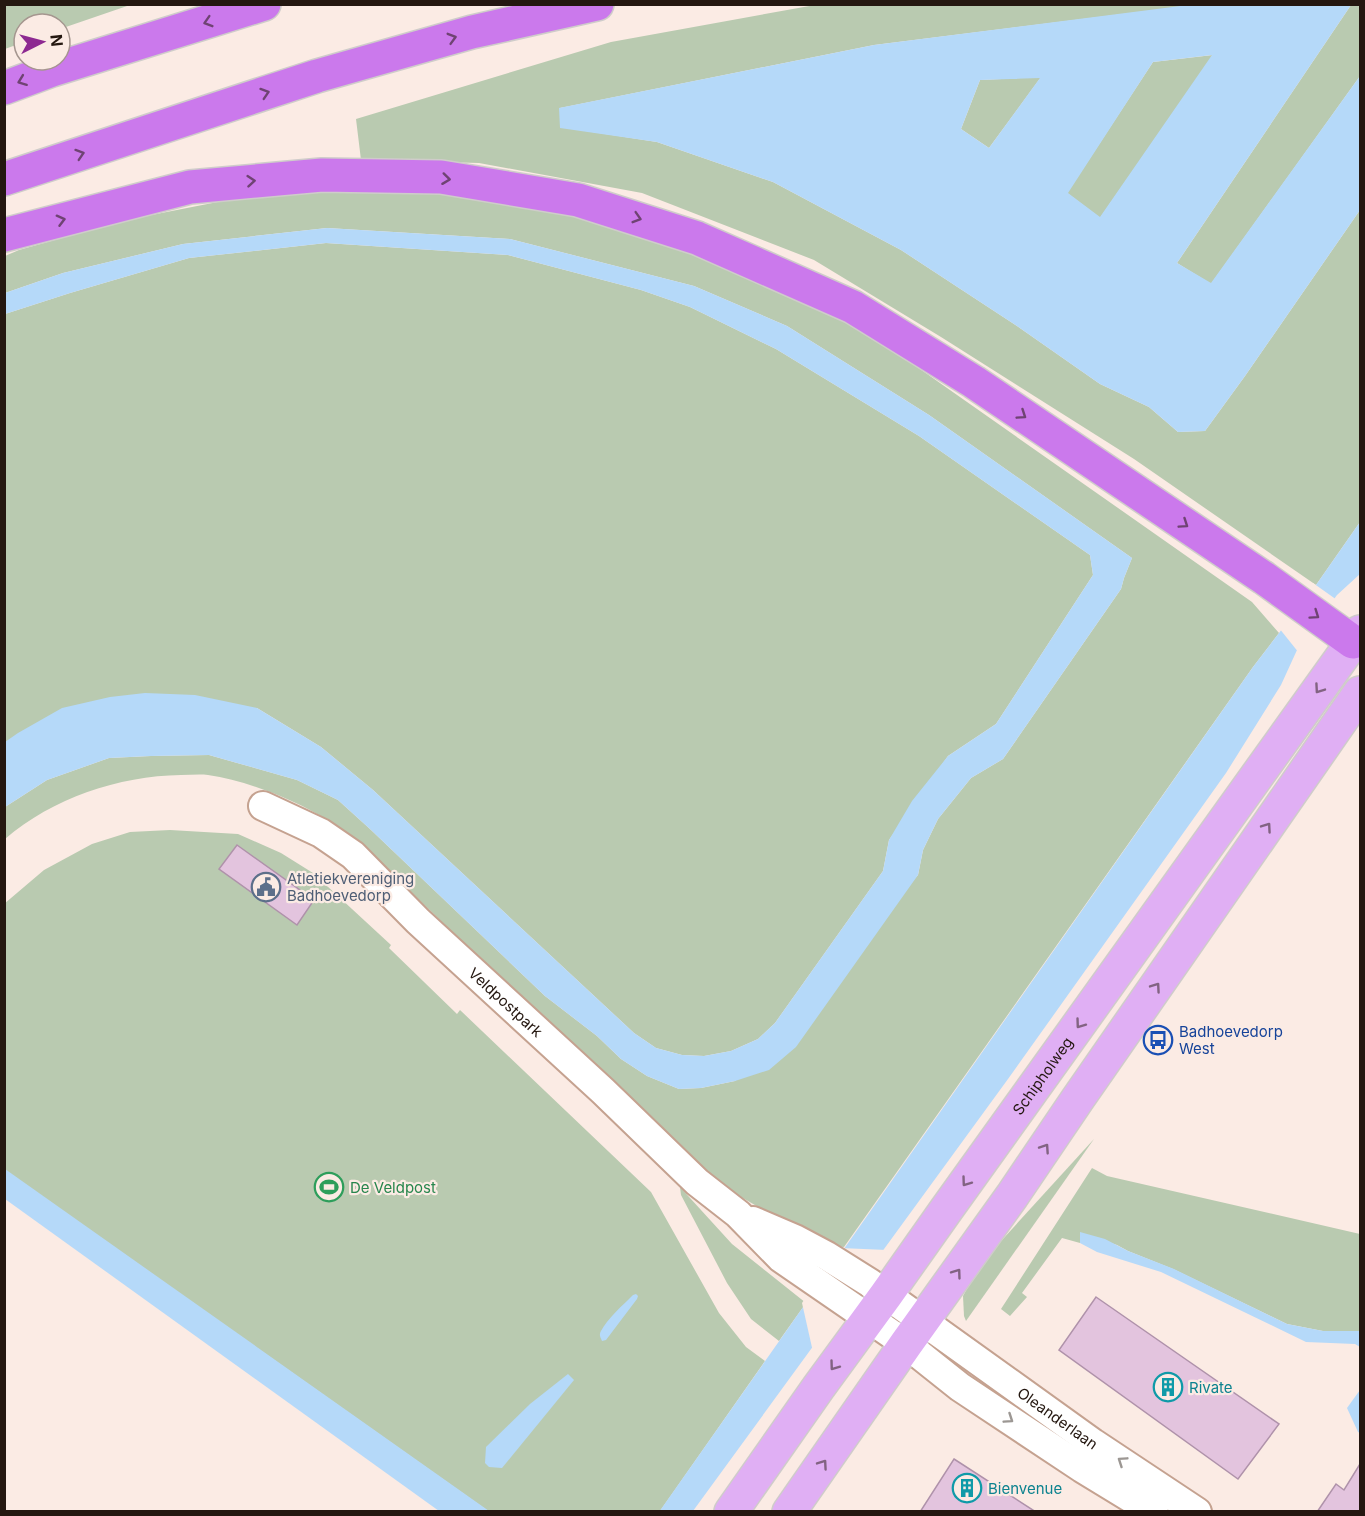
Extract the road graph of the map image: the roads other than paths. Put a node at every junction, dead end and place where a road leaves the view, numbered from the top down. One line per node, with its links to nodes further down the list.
1 (264, 4): 3 (highway, one-way to 3)
2 (597, 4): 4 (highway, one-way to 2)
3 (4, 88)
4 (4, 179)
5 (4, 235): 6 (highway, one-way to 6)
6 (1355, 640): 9 (main road, Schipholweg, one-way to 9)
7 (1360, 693): 10 (main road, one-way to 7)
8 (263, 806): 9 (street, Veldpostpark)
9 (869, 1301): 10 (street, Veldpostpark); 11 (main road, Schipholweg, one-way to 11)
10 (914, 1332): 12 (main road, one-way to 10); 13 (street, Oleanderlaan, one-way to 13); 14 (street, Oleanderlaan, one-way to 10)
11 (731, 1512)
12 (789, 1512)
13 (1154, 1512)
14 (1197, 1512)

